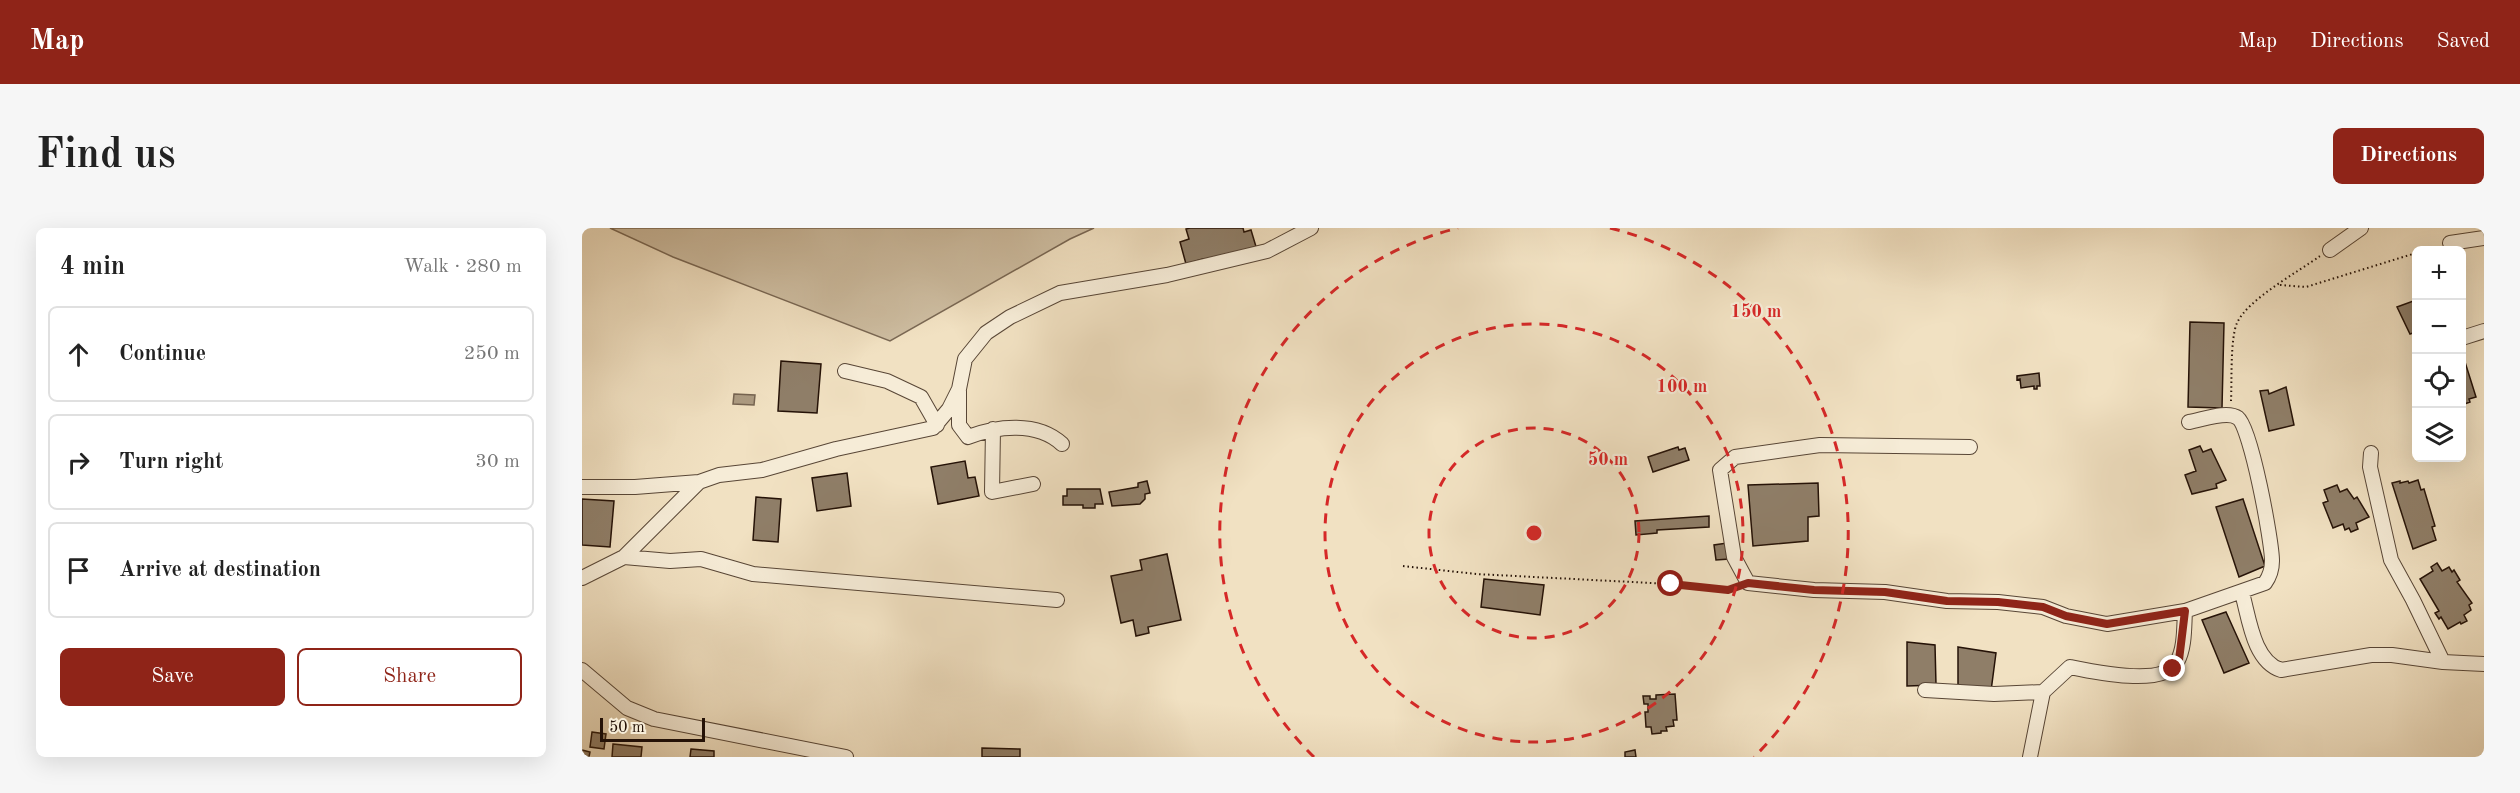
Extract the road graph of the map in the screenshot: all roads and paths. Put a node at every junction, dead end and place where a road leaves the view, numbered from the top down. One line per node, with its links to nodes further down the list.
1 (1311, 228): 11 (street)
2 (2361, 228): 5 (street)
3 (2484, 238): 4 (street)
4 (2450, 243)
5 (2330, 249): 7 (path)
6 (2412, 254): 7 (path)
7 (2280, 285): 12 (path)
8 (2484, 331): 9 (street)
9 (2466, 337)
10 (845, 370): 14 (street)
11 (959, 389): 14 (street); 15 (street)
12 (2230, 414): 13 (street); 26 (street)
13 (2189, 422)
14 (937, 425): 19 (street)
15 (993, 429): 16 (street); 20 (street)
16 (1062, 444)
17 (1970, 447): 25 (street)
18 (2371, 453): 29 (street)
19 (699, 482): 21 (street); 22 (street)
20 (1034, 484)
21 (582, 487)
22 (624, 557): 24 (street); 27 (street)
23 (1403, 566): 25 (path)
24 (582, 578)
25 (1748, 583): 28 (street)
26 (2242, 592): 28 (street); 29 (street)
27 (1057, 600)
28 (2185, 611): 33 (street)
29 (2443, 662): 30 (street)
30 (2484, 664)
31 (582, 670): 34 (street)
32 (1926, 690): 33 (street)
33 (2043, 692): 35 (street)
34 (846, 757)
35 (2030, 757)

